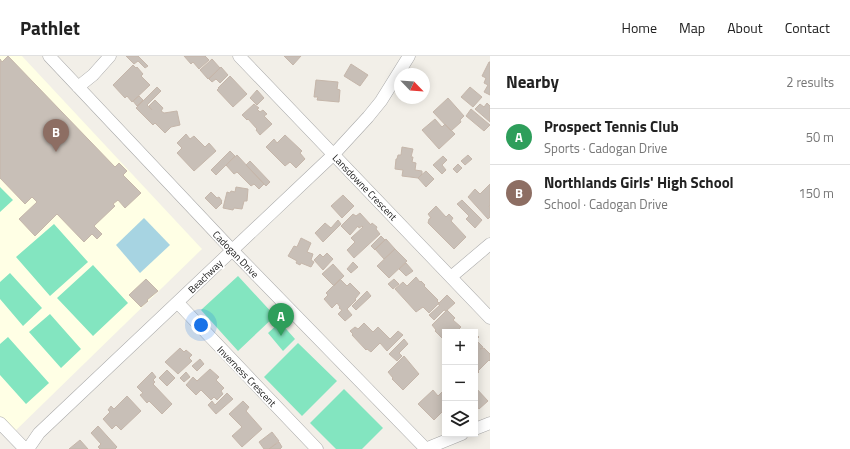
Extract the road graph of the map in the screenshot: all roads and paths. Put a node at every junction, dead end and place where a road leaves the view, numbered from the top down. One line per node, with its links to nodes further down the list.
1 (49, 56): 5 (street, Cadogan Drive)
2 (110, 56): 5 (street)
3 (239, 56): 6 (street, Lansdowne Crescent)
4 (409, 56): 6 (street, Beachway)
5 (78, 87): 8 (street, Cadogan Drive)
6 (334, 154): 8 (street, Beachway); 9 (street, Lansdowne Crescent)
7 (490, 244): 9 (street)
8 (232, 250): 10 (street, Beachway); 18 (street, Cadogan Drive)
9 (451, 277): 11 (street, Lansdowne Crescent)
10 (178, 303): 16 (street, Beachway); 17 (street, Inverness Crescent)
11 (490, 318)
12 (0, 422): 16 (street)
13 (490, 423): 14 (street)
14 (478, 428)
15 (455, 437): 18 (street)
16 (22, 448)
17 (317, 449)
18 (425, 449)

